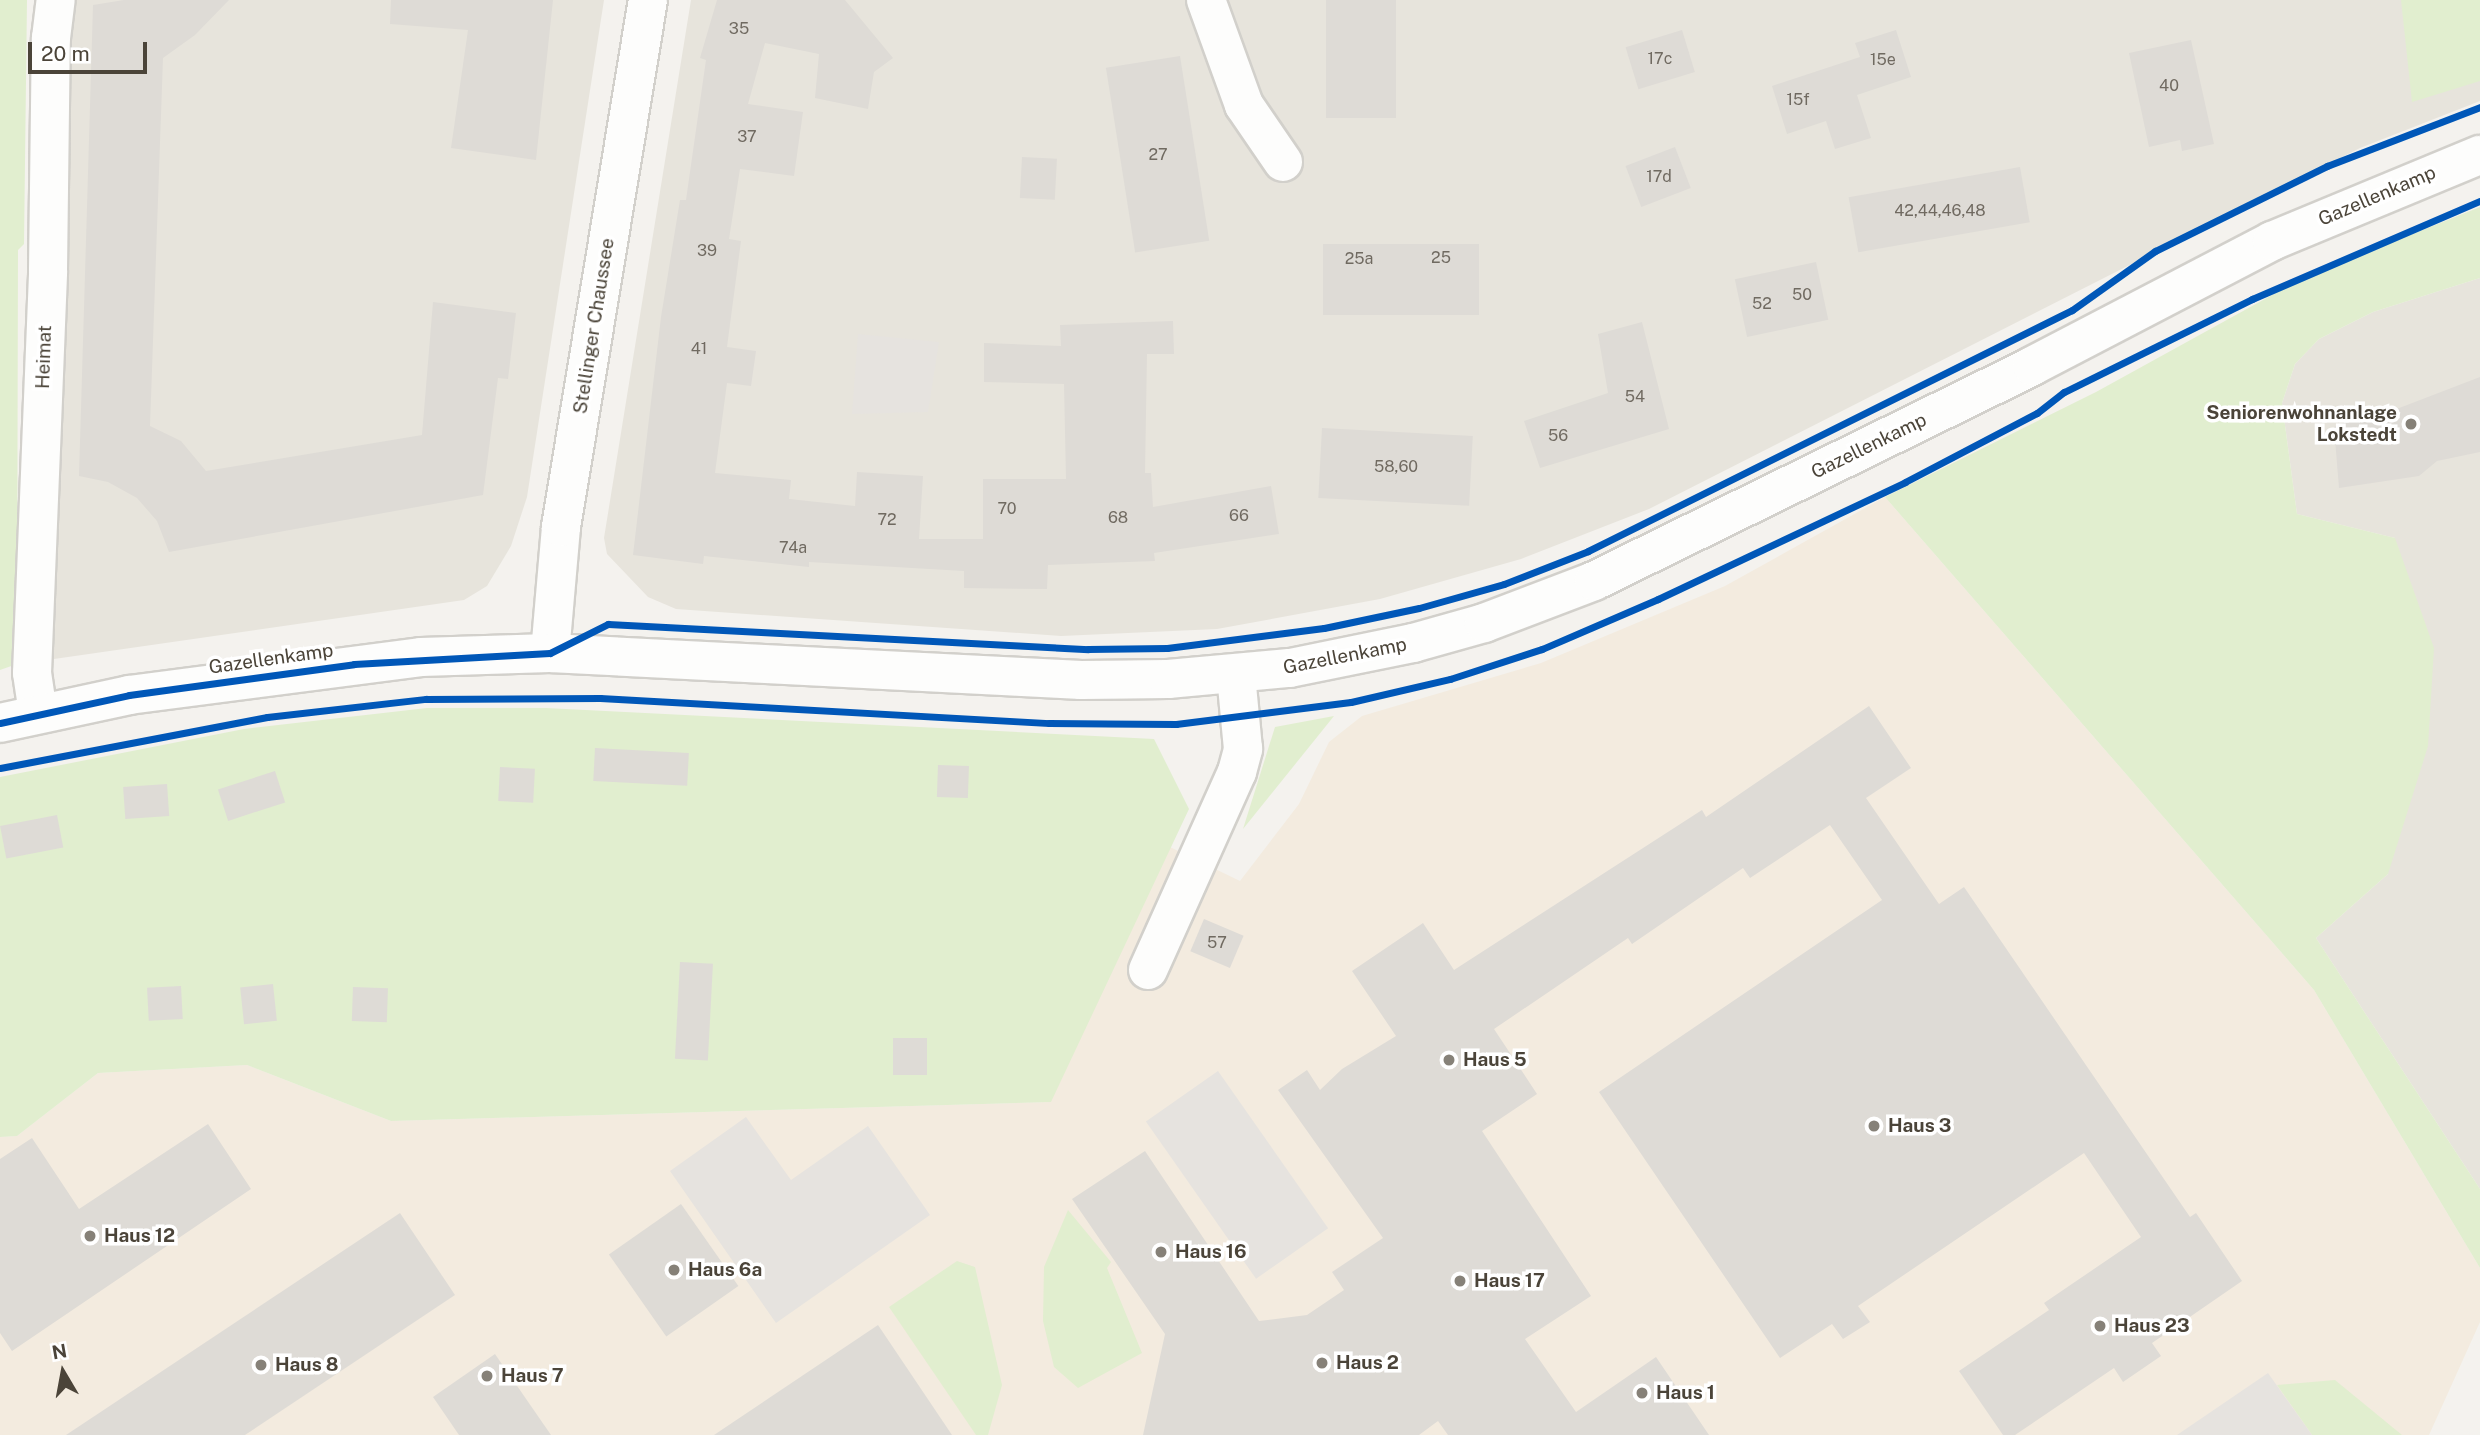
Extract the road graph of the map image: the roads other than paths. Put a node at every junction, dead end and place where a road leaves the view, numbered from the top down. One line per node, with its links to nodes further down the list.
1 (56, 0): 8 (street, Heimat)
2 (648, 0): 6 (street, Stellinger Chaussee)
3 (1206, 0): 5 (street)
4 (2480, 155): 7 (street, Gazellenkamp)
5 (1283, 162)
6 (550, 653): 7 (street, Gazellenkamp); 8 (street, Gazellenkamp)
7 (1236, 675): 10 (street)
8 (38, 713): 9 (street, Gazellenkamp)
9 (0, 723)
10 (1148, 971)

